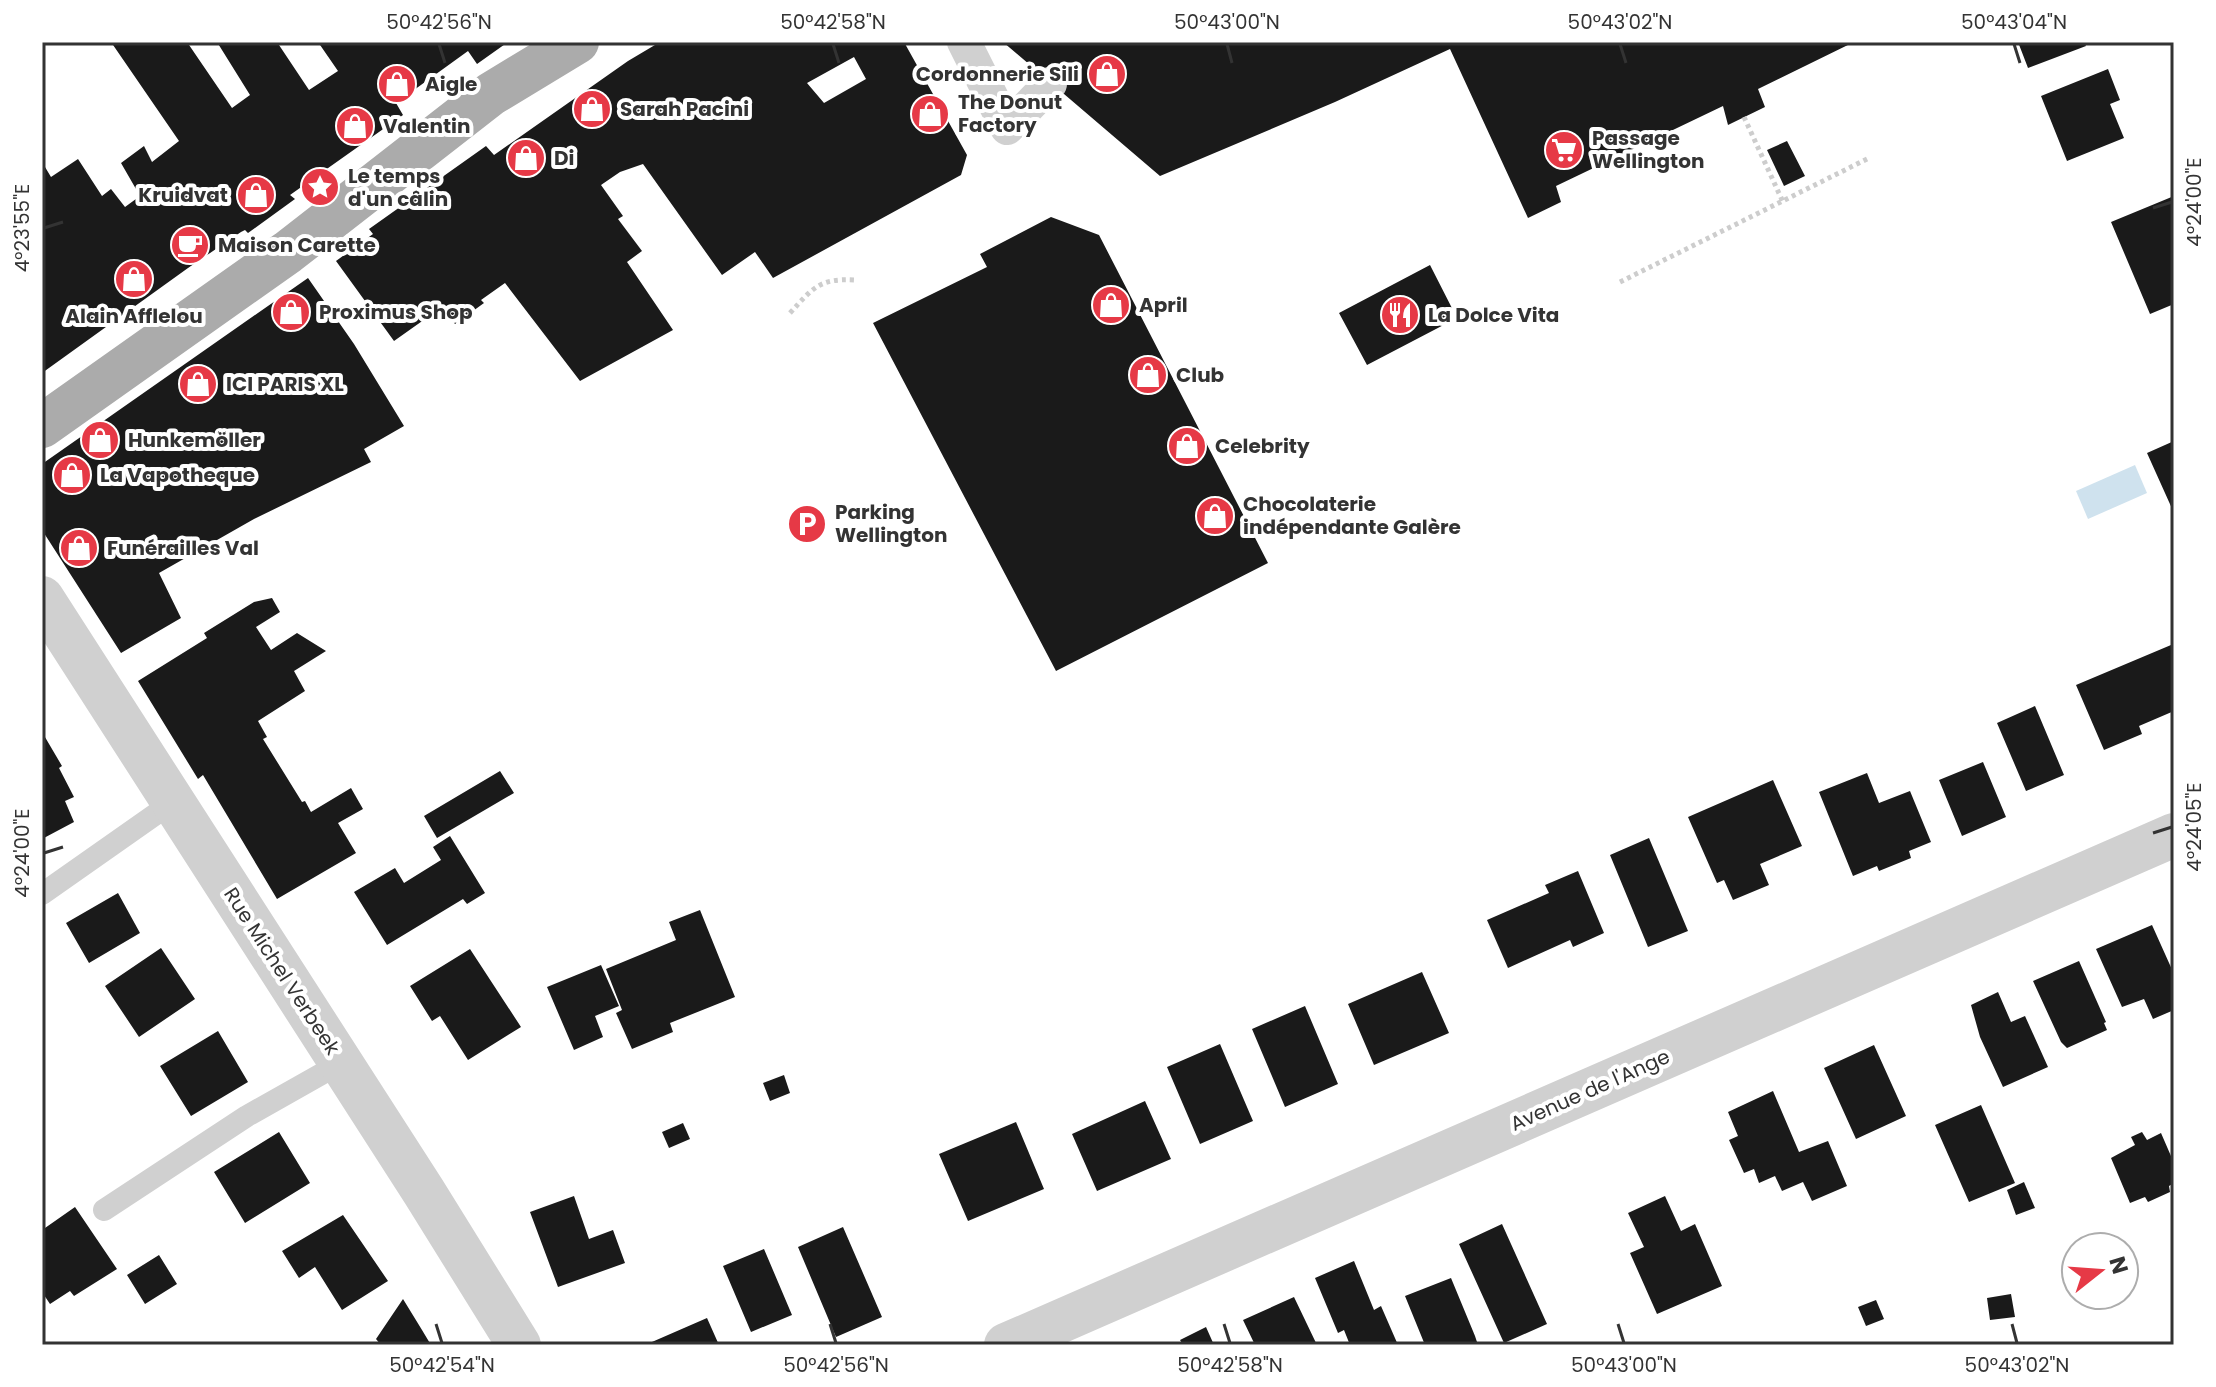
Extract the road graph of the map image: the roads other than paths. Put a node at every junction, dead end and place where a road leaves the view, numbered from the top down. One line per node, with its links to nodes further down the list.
1 (577, 42): 4 (main road)
2 (964, 42): 3 (street)
3 (1050, 84)
4 (42, 426)
5 (42, 598): 6 (street, Rue Michel Verbeek)
6 (173, 802): 8 (lane); 9 (street, Rue Michel Verbeek)
7 (2174, 835): 12 (street, Avenue de l'Ange)
8 (42, 894)
9 (341, 1063): 10 (lane); 11 (street, Rue Michel Verbeek)
10 (104, 1210)
11 (519, 1345)
12 (1006, 1345)

